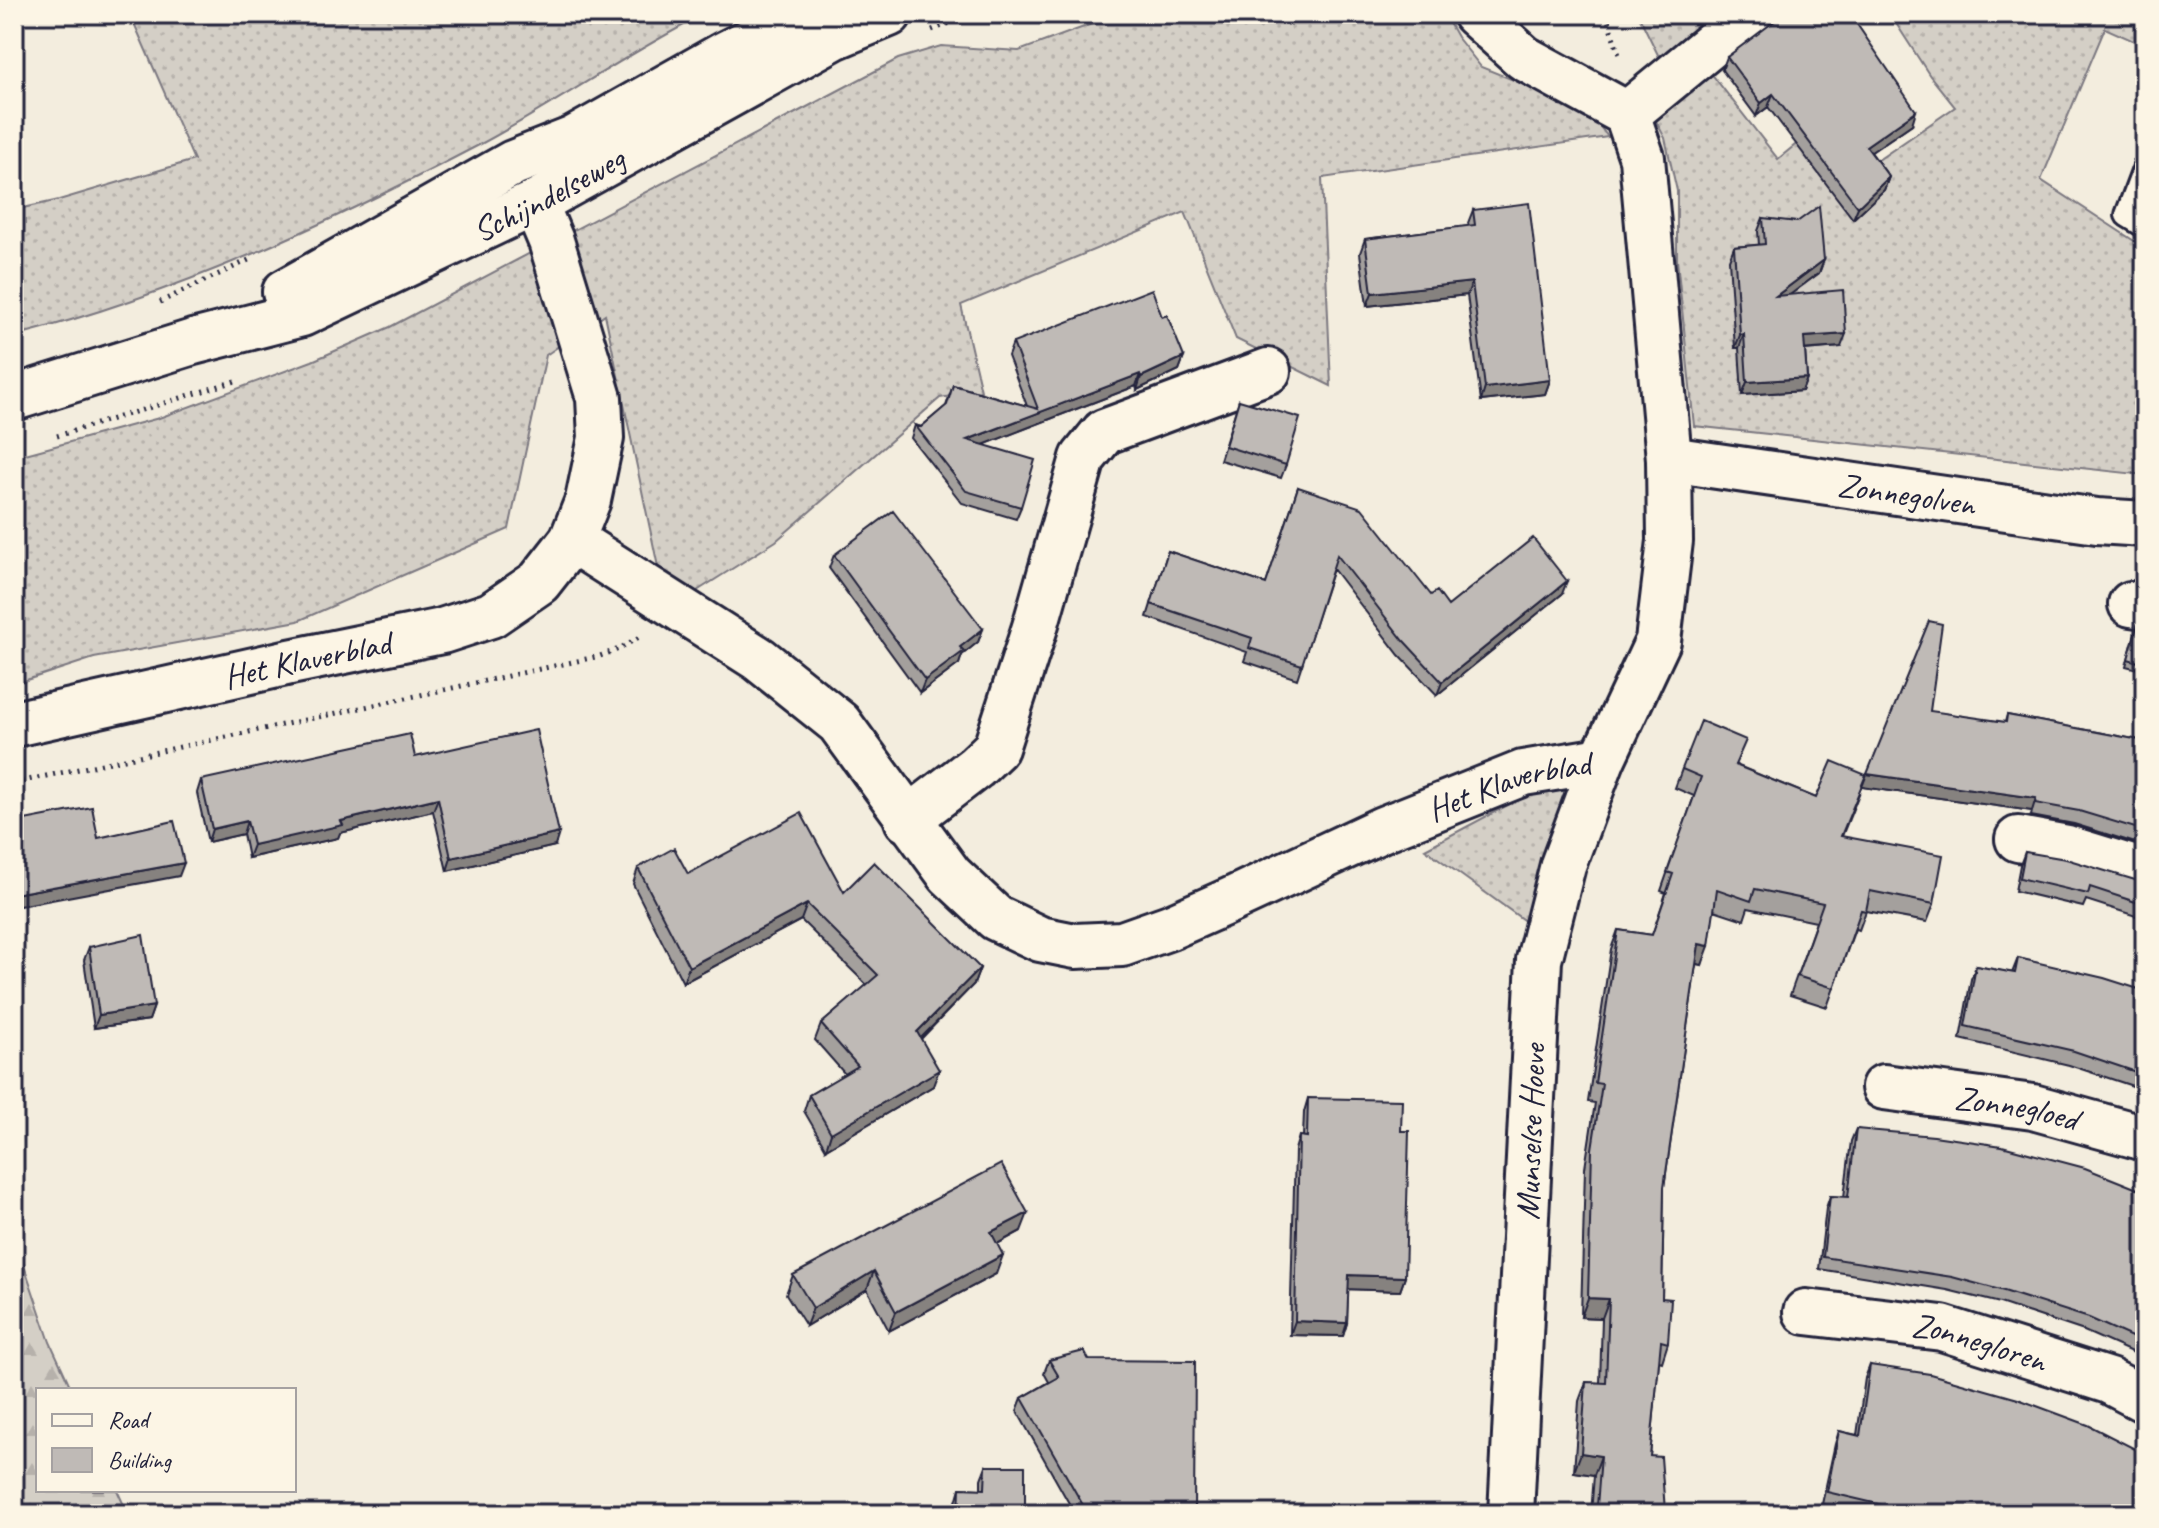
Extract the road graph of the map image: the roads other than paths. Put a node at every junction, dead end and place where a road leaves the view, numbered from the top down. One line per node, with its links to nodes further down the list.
1 (804, 14): 8 (street, Schijndelseweg)
2 (889, 14): 10 (street, Schijndelseweg)
3 (1475, 14): 6 (street)
4 (1502, 14): 6 (street)
5 (1749, 14): 7 (street)
6 (1524, 58): 7 (street)
7 (1627, 114): 15 (street, Het Klaverblad)
8 (574, 139): 10 (street); 12 (street, Schijndelseweg)
9 (2145, 167): 11 (lane)
10 (535, 203): 12 (street, Schijndelseweg); 17 (street, Het Klaverblad)
11 (2145, 226)
12 (193, 342): 14 (street, Schijndelseweg)
13 (1268, 371): 20 (street)
14 (14, 398)
15 (1669, 459): 16 (street, Zonnegolven); 19 (street, Het Klaverblad)
16 (2145, 524)
17 (572, 540): 18 (street, Het Klaverblad); 20 (street, Het Klaverblad)
18 (14, 724)
19 (1602, 760): 20 (street, Het Klaverblad); 27 (street, Munselse Hoeve)
20 (907, 820)
21 (2018, 839): 22 (street)
22 (2145, 872)
23 (1884, 1087): 24 (street, Zonnegloed)
24 (2145, 1138)
25 (1806, 1312): 26 (street, Zonnegloren)
26 (2145, 1400)
27 (1511, 1514)

